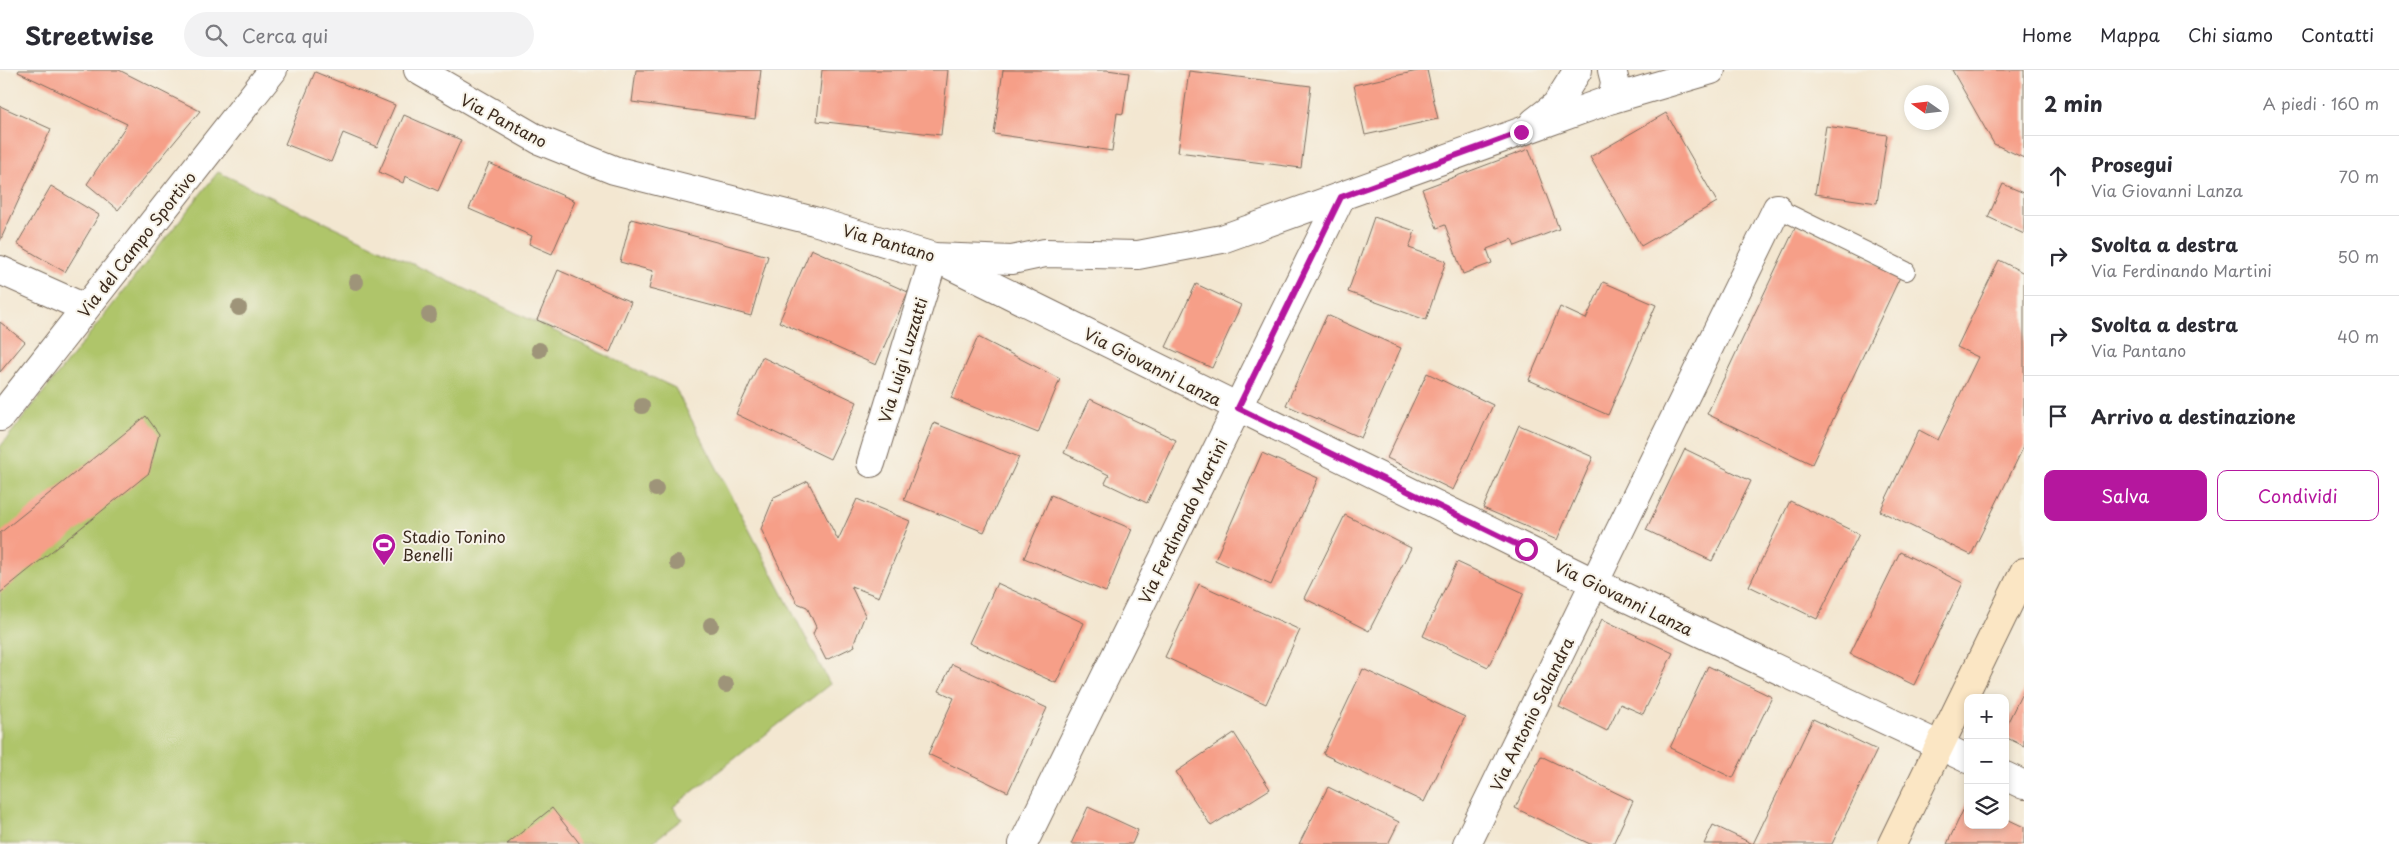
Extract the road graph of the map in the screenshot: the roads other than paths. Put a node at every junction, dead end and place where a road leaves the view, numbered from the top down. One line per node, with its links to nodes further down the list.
1 (273, 70): 13 (street, Via del Campo Sportivo)
2 (418, 70): 10 (street, Via Pantano)
3 (1578, 70): 7 (street, Via Pantano)
4 (1612, 70): 6 (street)
5 (1711, 70): 6 (street, Via Pantano)
6 (1612, 99): 7 (street, Via Pantano)
7 (1521, 132): 8 (street, Via Pantano)
8 (1341, 197): 10 (street, Via Pantano); 14 (street, Via Ferdinando Martini)
9 (1777, 208): 12 (lane); 18 (street, Via Antonio Salandra)
10 (934, 256): 14 (street, Via Giovanni Lanza); 16 (street, Via Luigi Luzzatti)
11 (0, 270): 13 (street)
12 (1906, 271)
13 (85, 308): 15 (street, Via del Campo Sportivo)
14 (1238, 408): 18 (street, Via Giovanni Lanza); 23 (street, Via Ferdinando Martini)
15 (0, 418)
16 (871, 463)
17 (2024, 572): 19 (street)
18 (1595, 583): 19 (street, Via Giovanni Lanza); 24 (street, Via Antonio Salandra)
19 (1940, 746): 20 (street, Via Giovanni Lanza); 25 (street)
20 (1964, 757)
21 (2009, 778): 22 (street)
22 (2024, 785)
23 (1023, 844)
24 (1467, 844)
25 (1892, 844)

